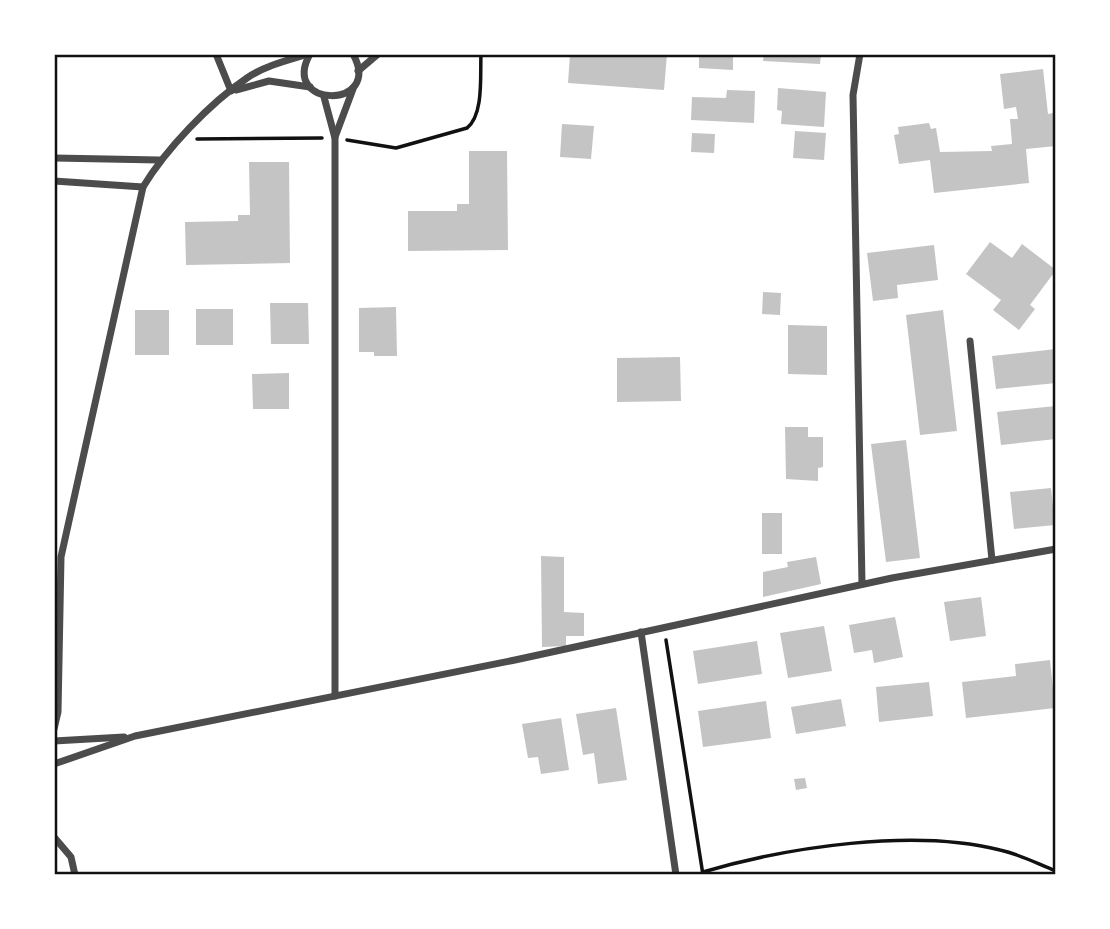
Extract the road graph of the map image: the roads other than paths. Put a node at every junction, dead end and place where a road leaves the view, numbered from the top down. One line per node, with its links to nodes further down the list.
1 (216, 54): 9 (street)
2 (309, 54): 8 (street); 9 (street)
3 (353, 54): 6 (street)
4 (378, 54): 6 (street)
5 (860, 54): 19 (street)
6 (358, 71): 7 (street)
7 (356, 82): 10 (street); 11 (street)
8 (310, 88): 9 (street); 10 (street)
9 (232, 91): 13 (street)
10 (324, 97): 11 (street)
11 (335, 138): 21 (street)
12 (54, 158): 13 (street)
13 (159, 160): 15 (street)
14 (54, 181): 15 (street)
15 (144, 187): 22 (street)
16 (970, 341): 18 (street)
17 (1056, 549): 18 (street)
18 (992, 560): 19 (street)
19 (862, 584): 20 (street)
20 (641, 632): 21 (street); 28 (street)
21 (335, 696): 23 (street)
22 (54, 729)
23 (135, 736): 24 (street); 25 (street)
24 (54, 741)
25 (54, 764)
26 (54, 837): 27 (street)
27 (75, 875)
28 (676, 875)

